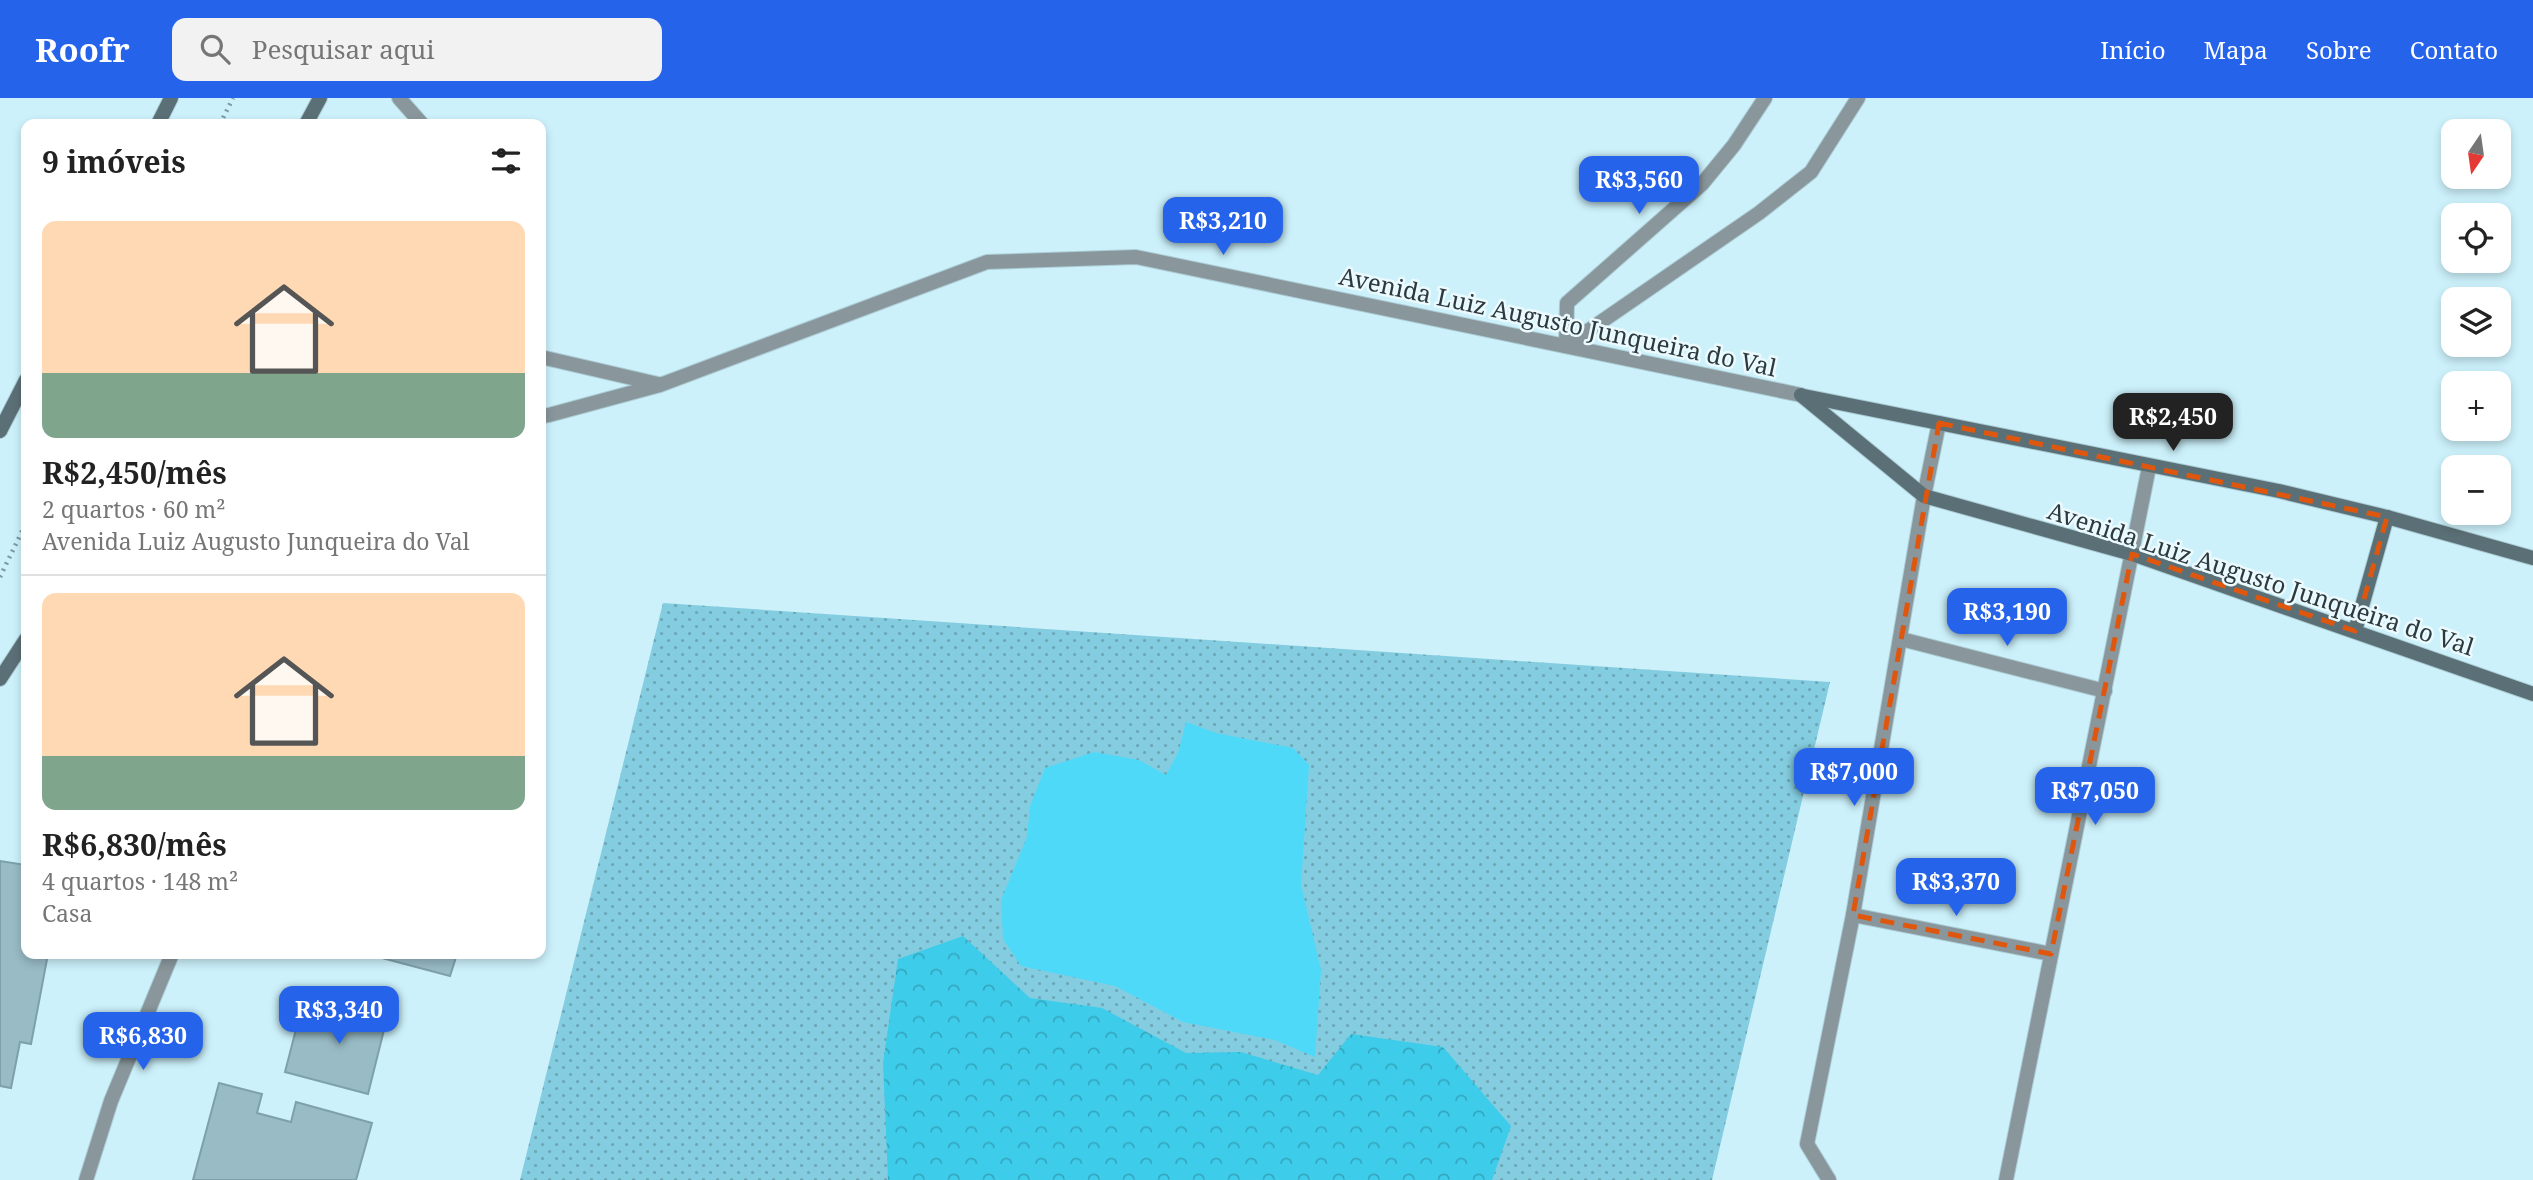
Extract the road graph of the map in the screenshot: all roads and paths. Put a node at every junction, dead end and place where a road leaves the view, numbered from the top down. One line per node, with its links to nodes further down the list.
1 (171, 98): 7 (street)
2 (233, 98): 8 (path)
3 (320, 98): 9 (street)
4 (398, 98): 10 (street)
5 (1765, 98): 11 (street)
6 (1858, 98): 11 (street)
7 (160, 119)
8 (222, 119)
9 (309, 119)
10 (417, 119)
11 (1566, 346): 13 (street, Avenida Luiz Augusto Junqueira do Val); 15 (street, Avenida Luiz Augusto Junqueira do Val)
12 (546, 358): 13 (street)
13 (660, 385): 16 (street, Avenida Luiz Augusto Junqueira do Val)
14 (21, 390): 18 (street)
15 (1801, 395): 17 (street, Avenida Luiz Augusto Junqueira do Val); 20 (street, Avenida Luiz Augusto Junqueira do Val)
16 (546, 415)
17 (1939, 423): 19 (street, Avenida Luiz Augusto Junqueira do Val); 20 (street)
18 (0, 431)
19 (2149, 467): 21 (street, Avenida Luiz Augusto Junqueira do Val); 23 (street)
20 (1924, 496): 23 (street, Avenida Luiz Augusto Junqueira do Val); 27 (street)
21 (2387, 517): 24 (street, Avenida Luiz Augusto Junqueira do Val); 26 (street)
22 (21, 533): 25 (path)
23 (2132, 554): 26 (street, Avenida Luiz Augusto Junqueira do Val); 30 (street)
24 (2533, 558)
25 (0, 577)
26 (2355, 631): 31 (street, Avenida Luiz Augusto Junqueira do Val)
27 (1901, 639): 30 (street); 32 (street)
28 (21, 647): 29 (street)
29 (0, 679)
30 (2105, 691): 33 (street)
31 (2533, 694)
32 (1853, 915): 33 (street); 36 (street)
33 (2051, 954): 37 (street)
34 (170, 959): 35 (street)
35 (86, 1180)
36 (1829, 1180)
37 (2006, 1180)

